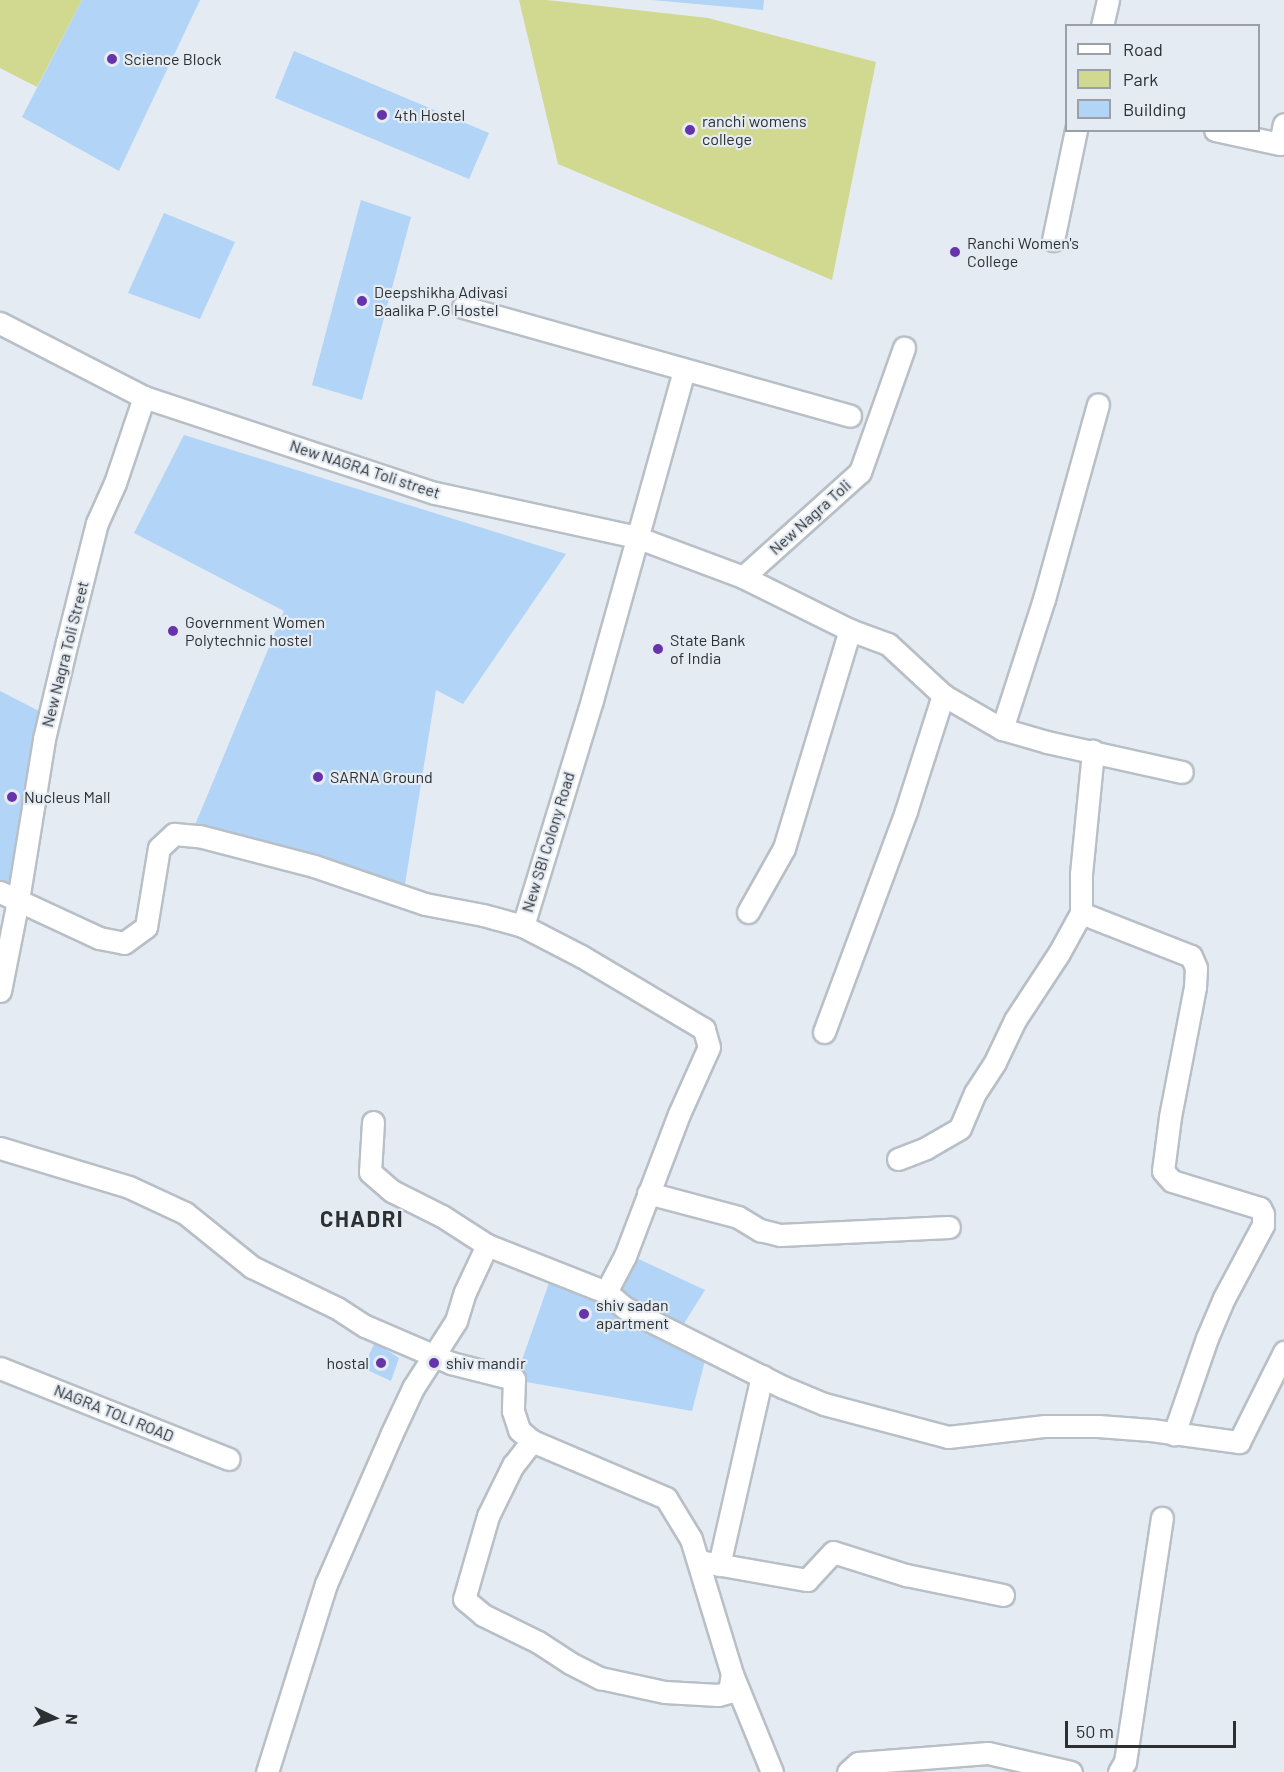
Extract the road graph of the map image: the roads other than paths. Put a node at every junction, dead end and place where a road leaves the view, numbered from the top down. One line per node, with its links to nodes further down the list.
1 (1108, 0): 2 (street)
2 (1102, 24)
3 (1284, 124): 5 (street)
4 (1076, 132): 6 (street)
5 (1224, 132)
6 (1053, 240)
7 (463, 307): 10 (street)
8 (0, 323): 11 (street, New NAGRA Toli street)
9 (904, 348): 15 (street, New Nagra Toli)
10 (684, 370): 13 (street); 14 (street, New SBI Colony Road)
11 (144, 397): 14 (street, New NAGRA Toli street); 21 (street, New Nagra Toli Street)
12 (1098, 404): 18 (street)
13 (850, 416)
14 (636, 537): 15 (street, New NAGRA Toli street); 24 (street, New SBI Colony Road)
15 (742, 577): 16 (street, New NAGRA Toli street)
16 (850, 630): 17 (street, New NAGRA Toli street); 22 (street)
17 (943, 695): 18 (street, New NAGRA Toli street); 26 (street)
18 (1002, 729): 19 (street, New NAGRA Toli street)
19 (1093, 751): 20 (street, New NAGRA Toli street); 23 (street)
20 (1182, 772)
21 (9, 896): 24 (street, New SBI Colony Road); 25 (street, New Nagra Toli Street)
22 (748, 912)
23 (1081, 913): 29 (street); 38 (street)
24 (523, 926): 30 (street)
25 (0, 991)
26 (824, 1032)
27 (373, 1122): 32 (street)
28 (0, 1148): 35 (street)
29 (898, 1159)
30 (648, 1193): 31 (street); 33 (street)
31 (949, 1227)
32 (487, 1245): 33 (street); 35 (street)
33 (606, 1292): 37 (street)
34 (1284, 1352): 38 (street)
35 (435, 1357): 39 (street); 46 (street)
36 (0, 1368): 40 (street, NAGRA TOLI ROAD)
37 (762, 1376): 38 (street); 42 (street)
38 (1174, 1434)
39 (532, 1441): 42 (street); 44 (street)
40 (229, 1459)
41 (1162, 1518): 49 (street)
42 (709, 1563): 43 (street); 44 (street)
43 (1003, 1595)
44 (732, 1674): 47 (street)
45 (1058, 1771): 48 (street)
46 (267, 1772)
47 (772, 1772)
48 (848, 1772)
49 (1119, 1772)

